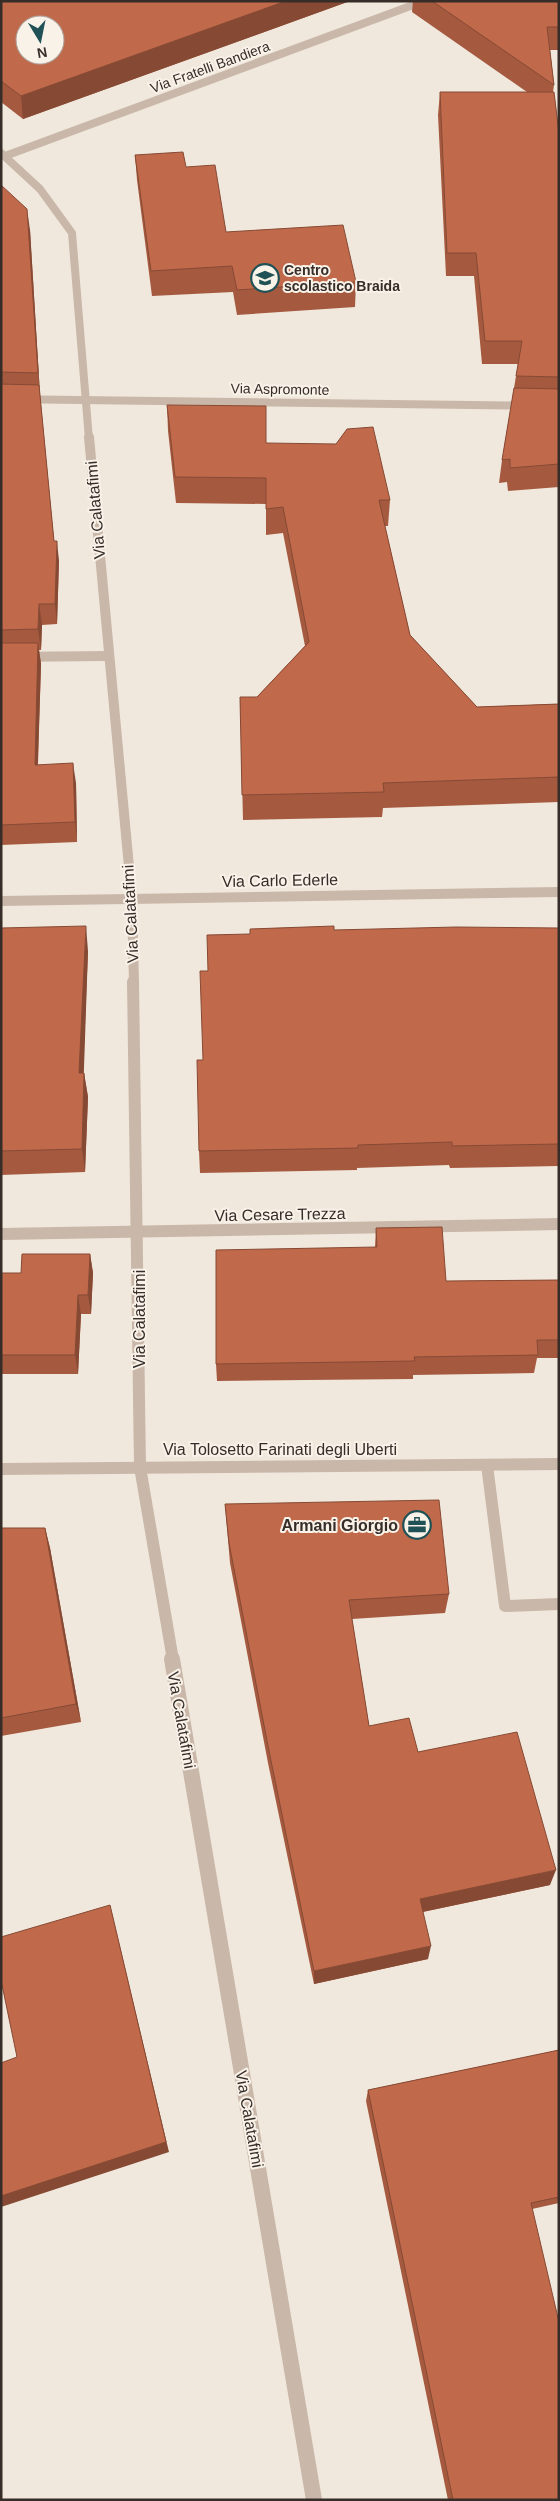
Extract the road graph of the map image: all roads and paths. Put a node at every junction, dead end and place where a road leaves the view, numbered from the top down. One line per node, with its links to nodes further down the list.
1 (424, 1): 2 (street, Via Fratelli Bandiera)
2 (3, 154): 4 (street, Via Calatafimi)
3 (1, 399): 4 (street, Via Aspromonte)
4 (85, 400): 5 (street, Via Aspromonte); 6 (street, Via Calatafimi)
5 (559, 406)
6 (109, 656): 7 (street); 9 (street, Via Calatafimi)
7 (1, 658)
8 (559, 892): 9 (street, Via Carlo Ederle)
9 (132, 899): 10 (street, Via Carlo Ederle); 12 (street, Via Calatafimi)
10 (1, 901)
11 (559, 1224): 12 (street, Via Cesare Trezza)
12 (138, 1233): 13 (street, Via Cesare Trezza); 16 (street, Via Calatafimi)
13 (1, 1234)
14 (559, 1464): 15 (street, Via Tolosetto Farinati degli Uberti)
15 (487, 1465): 16 (street, Via Tolosetto Farinati degli Uberti); 18 (street)
16 (140, 1467): 17 (street, Via Tolosetto Farinati degli Uberti); 19 (street, Via Calatafimi)
17 (1, 1469)
18 (559, 1604)
19 (314, 2500)

